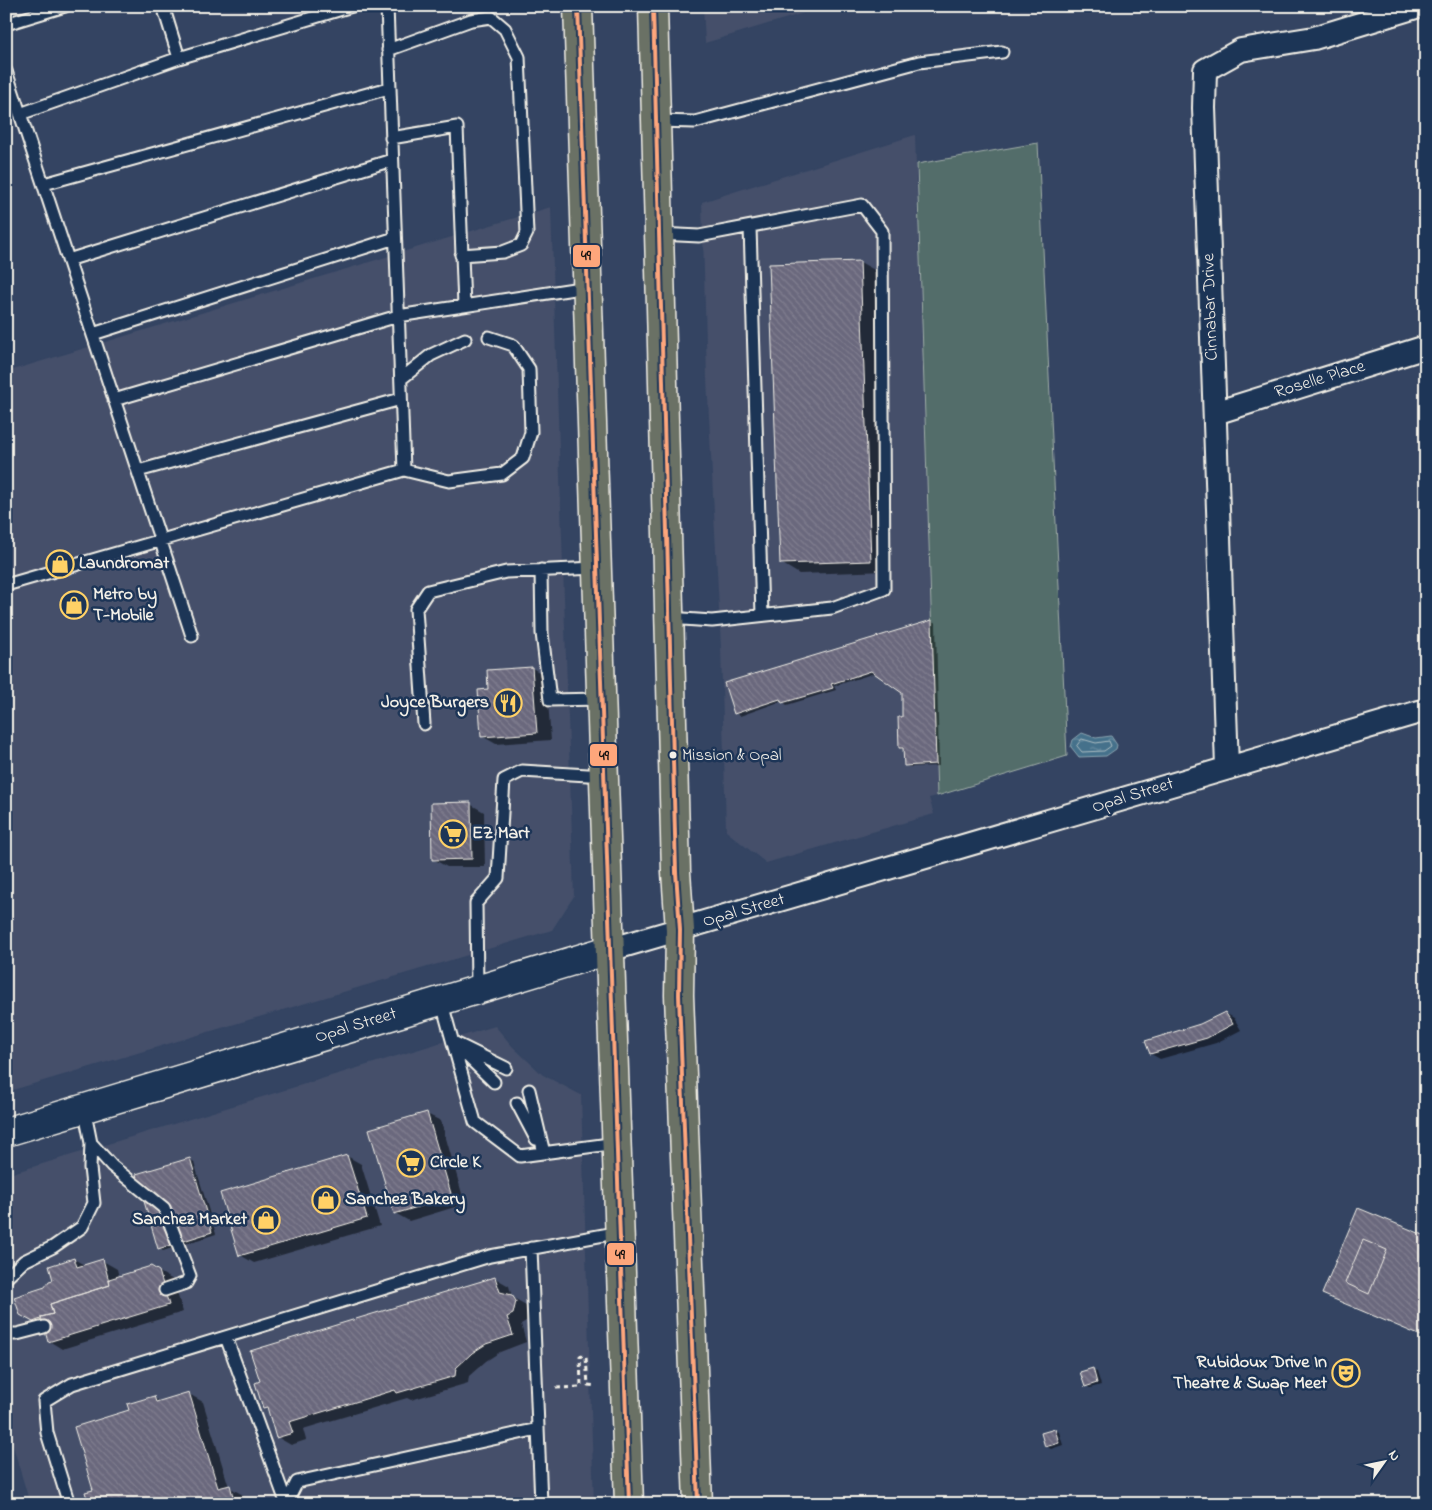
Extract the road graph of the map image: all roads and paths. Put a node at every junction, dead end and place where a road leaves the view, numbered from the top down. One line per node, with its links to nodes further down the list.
1 (65, 6): 8 (lane)
2 (163, 6): 11 (lane)
3 (352, 6): 11 (lane)
4 (387, 6): 9 (lane)
5 (578, 6): 24 (main road)
6 (653, 6): 15 (main road)
7 (1418, 6): 34 (street, Cinnabar Drive)
8 (6, 24)
9 (388, 50): 13 (lane); 22 (lane)
10 (1002, 52): 15 (lane)
11 (179, 58): 14 (lane)
12 (6, 71): 14 (lane)
13 (389, 88): 16 (lane); 18 (lane)
14 (20, 114): 18 (lane)
15 (656, 121): 20 (main road)
16 (391, 138): 17 (lane); 22 (lane)
17 (392, 160): 21 (lane); 23 (lane)
18 (44, 184): 23 (lane)
19 (750, 226): 20 (lane); 41 (lane); 41 (lane)
20 (659, 234): 42 (main road)
21 (395, 238): 26 (lane); 27 (lane)
22 (461, 255): 25 (lane)
23 (68, 260): 27 (lane)
24 (587, 287): 25 (lane); 38 (main road)
25 (464, 306): 26 (lane)
26 (398, 316): 31 (lane); 33 (lane)
27 (93, 334): 33 (lane)
28 (489, 337): 35 (lane)
29 (466, 339): 31 (lane)
30 (1426, 347): 34 (street, Roselle Place)
31 (400, 379): 32 (lane)
32 (401, 399): 35 (lane); 36 (lane)
33 (114, 400): 36 (lane)
34 (1215, 413): 47 (street, Cinnabar Drive)
35 (404, 470): 37 (lane)
36 (138, 471): 37 (lane)
37 (160, 539): 40 (lane); 43 (lane)
38 (596, 568): 39 (lane); 44 (main road)
39 (541, 570): 44 (lane); 46 (lane)
40 (6, 585)
41 (762, 615): 42 (lane)
42 (669, 618): 49 (main road)
43 (192, 636)
44 (601, 698): 48 (main road)
45 (1426, 710): 47 (street, Opal Street)
46 (424, 724)
47 (1228, 768): 49 (street, Opal Street)
48 (604, 776): 50 (main road); 51 (lane)
49 (680, 930): 50 (street, Opal Street); 77 (main road)
50 (609, 950): 51 (street, Opal Street); 61 (main road)
51 (477, 989): 52 (street, Opal Street)
52 (441, 1000): 53 (lane); 58 (street, Opal Street)
53 (453, 1042): 54 (lane); 55 (lane); 62 (lane)
54 (506, 1068)
55 (494, 1082)
56 (529, 1090): 62 (lane)
57 (517, 1104): 62 (lane)
58 (84, 1108): 59 (street, Opal Street); 60 (lane)
59 (6, 1132)
60 (91, 1143): 65 (lane); 66 (lane)
61 (617, 1143): 62 (lane); 63 (main road)
62 (544, 1153)
63 (620, 1232): 64 (lane); 76 (main road)
64 (531, 1248): 69 (lane); 71 (lane)
65 (6, 1278)
66 (165, 1290)
67 (44, 1327): 68 (lane)
68 (6, 1334)
69 (226, 1337): 73 (lane); 74 (lane)
70 (596, 1386): 71 (path)
71 (537, 1388): 72 (lane)
72 (538, 1430): 73 (lane); 75 (lane)
73 (286, 1503)
74 (69, 1504)
75 (541, 1504)
76 (629, 1504)
77 (698, 1504)

